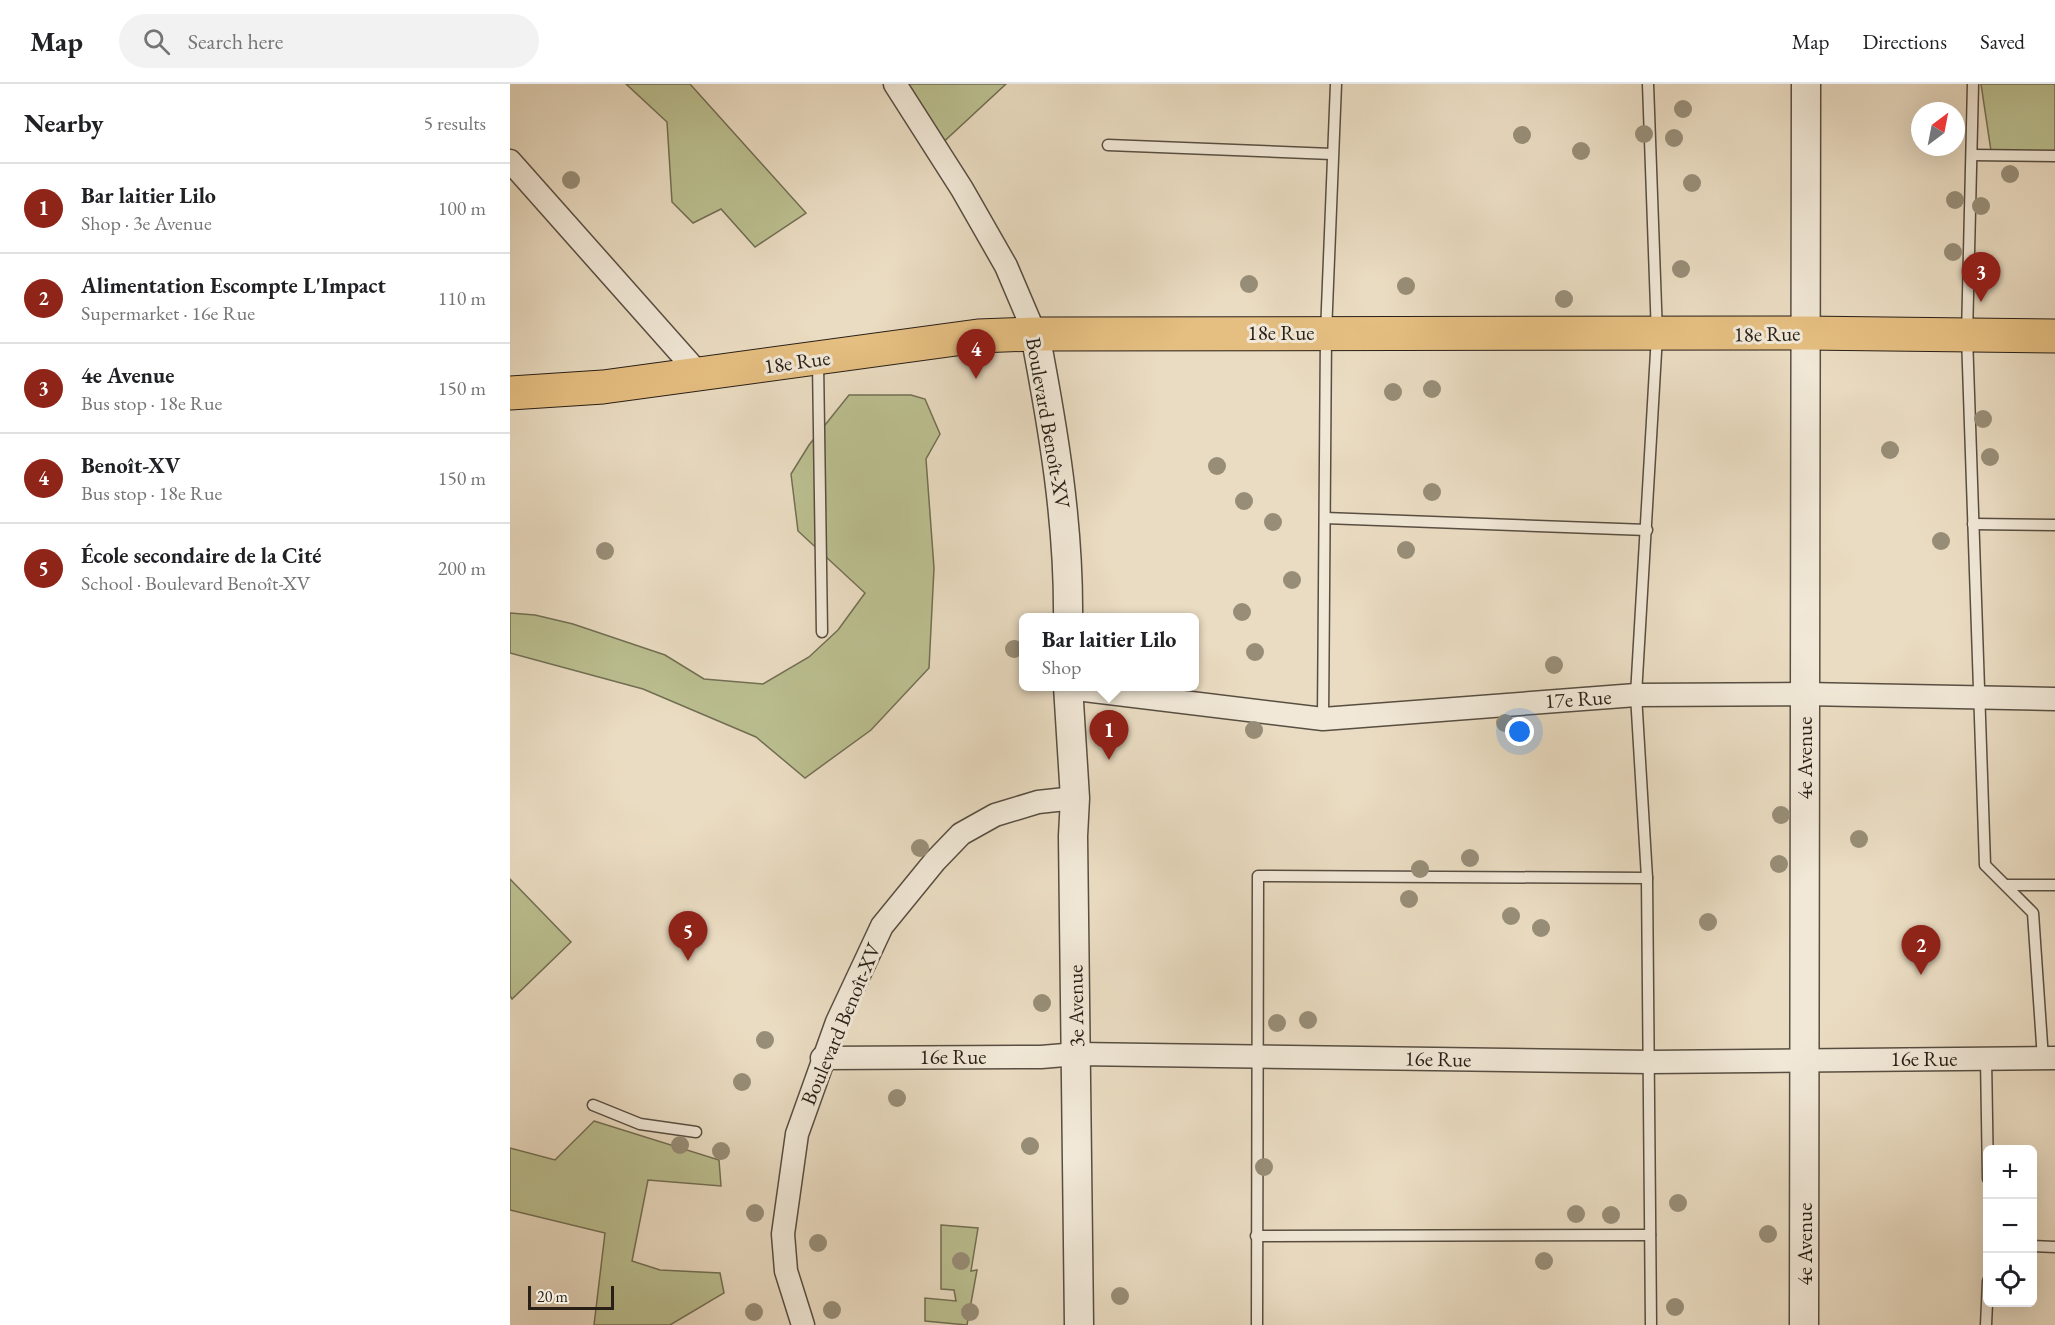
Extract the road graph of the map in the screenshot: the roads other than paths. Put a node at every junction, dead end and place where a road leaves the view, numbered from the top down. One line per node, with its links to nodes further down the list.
1 (895, 84): 13 (street, Boulevard Benoît-XV)
2 (1336, 84): 7 (lane)
3 (1648, 84): 14 (lane)
4 (1806, 84): 12 (street, 4e Avenue)
5 (1973, 84): 8 (lane)
6 (1108, 145): 7 (lane)
7 (1332, 154): 11 (lane)
8 (1973, 155): 9 (lane); 15 (lane)
9 (2055, 156)
10 (510, 161): 18 (street)
11 (1326, 333): 13 (main road, 18e Rue); 14 (main road, 18e Rue); 20 (lane)
12 (1804, 333): 14 (main road, 18e Rue); 15 (main road, 18e Rue); 28 (street, 4e Avenue)
13 (1035, 334): 17 (main road, 18e Rue); 24 (street, Boulevard Benoît-XV)
14 (1657, 335): 23 (lane)
15 (1967, 336): 16 (main road, 18e Rue); 21 (lane)
16 (2055, 336)
17 (818, 359): 18 (main road, 18e Rue); 25 (lane)
18 (700, 375): 19 (main road, 18e Rue)
19 (510, 393)
20 (1325, 518): 23 (lane); 32 (lane)
21 (1973, 524): 22 (lane); 30 (lane)
22 (2055, 525)
23 (1647, 530): 29 (lane)
24 (1068, 613)
25 (822, 632)
26 (1068, 691): 33 (street, 3e Avenue)
27 (1100, 691): 32 (street, 17e Rue)
28 (1806, 694): 29 (street, 17e Rue); 30 (street, 17e Rue); 40 (street, 4e Avenue)
29 (1636, 695): 32 (street, 17e Rue); 34 (lane)
30 (1981, 699): 31 (street, 17e Rue); 35 (lane)
31 (2055, 699)
32 (1323, 719)
33 (1075, 798): 37 (street, 3e Avenue); 39 (street, Boulevard Benoît-XV)
34 (1647, 878): 38 (lane); 43 (lane)
35 (2006, 885): 36 (lane); 42 (lane)
36 (2055, 885)
37 (1077, 1054): 38 (street, 16e Rue); 39 (street, 16e Rue); 53 (street, 3e Avenue)
38 (1256, 1057): 43 (street, 16e Rue); 48 (lane)
39 (822, 1058): 52 (street, Boulevard Benoît-XV)
40 (1805, 1059): 41 (street, 16e Rue); 43 (street, 16e Rue); 56 (street, 4e Avenue)
41 (1986, 1059): 42 (street, 16e Rue); 46 (lane)
42 (2049, 1059)
43 (1650, 1062): 47 (lane)
44 (593, 1105): 45 (lane)
45 (696, 1132)
46 (1987, 1145)
47 (1650, 1235): 48 (lane); 55 (lane)
48 (1256, 1236): 54 (lane)
49 (2037, 1246): 50 (lane)
50 (2055, 1247)
51 (1987, 1307): 57 (lane)
52 (803, 1325)
53 (1079, 1325)
54 (1257, 1325)
55 (1652, 1325)
56 (1804, 1325)
57 (1986, 1325)

